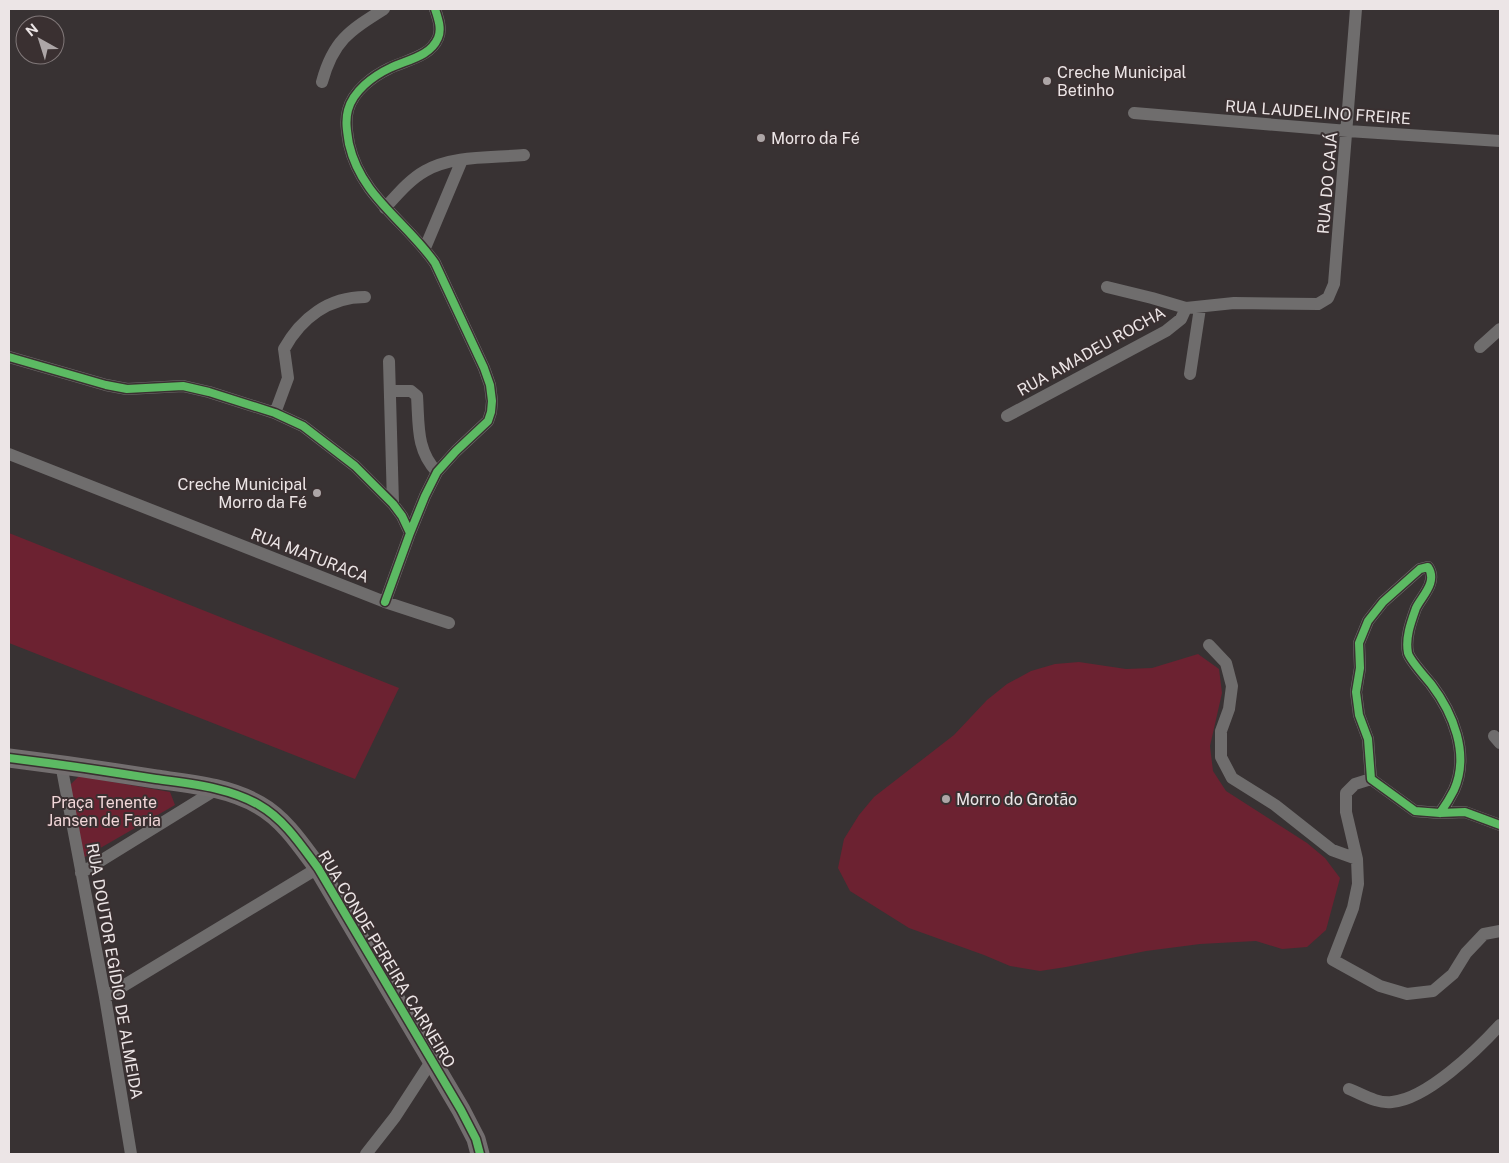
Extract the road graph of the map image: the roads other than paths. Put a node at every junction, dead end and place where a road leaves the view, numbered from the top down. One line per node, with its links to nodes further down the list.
1 (384, 9): 4 (street)
2 (435, 9): 10 (street, RUA MATURACA)
3 (1356, 9): 6 (street, RUA DO CAJÁ)
4 (322, 82)
5 (1134, 113): 6 (street, RUA LAUDELINO FREIRE)
6 (1348, 132): 7 (street, RUA LAUDELINO FREIRE); 15 (street, RUA DO CAJÁ)
7 (1500, 141)
8 (524, 155): 9 (street)
9 (462, 160): 10 (street); 11 (street)
10 (384, 208): 11 (street, RUA MATURACA)
11 (425, 248): 25 (street, RUA MATURACA)
12 (1107, 287): 14 (street)
13 (365, 297): 22 (street)
14 (1186, 308): 15 (street); 23 (street, RUA AMADEU ROCHA)
15 (1200, 308): 20 (street)
16 (1500, 329): 17 (street)
17 (1480, 348)
18 (9, 357): 22 (street)
19 (388, 361): 21 (street)
20 (1190, 374)
21 (390, 391): 25 (street); 26 (street)
22 (275, 413): 26 (street)
23 (1007, 416)
24 (9, 454): 28 (street, RUA MATURACA)
25 (437, 472): 27 (street, RUA MATURACA)
26 (393, 504): 27 (street)
27 (410, 533): 28 (street, RUA MATURACA)
28 (385, 602): 29 (street)
29 (449, 623)
30 (1209, 645): 37 (street)
31 (9, 758): 32 (street, RUA CONDE PEREIRA CARNEIRO)
32 (61, 764): 34 (street, RUA CONDE PEREIRA CARNEIRO); 39 (street, RUA DOUTOR EGÍDIO DE ALMEIDA)
33 (1371, 780): 35 (street); 35 (street); 37 (street)
34 (217, 789): 38 (street, RUA CONDE PEREIRA CARNEIRO); 39 (street)
35 (1440, 813): 36 (street)
36 (1500, 825)
37 (1357, 859): 40 (street)
38 (318, 868): 41 (street); 44 (street, RUA CONDE PEREIRA CARNEIRO)
39 (81, 873): 41 (street, RUA DOUTOR EGÍDIO DE ALMEIDA)
40 (1500, 930)
41 (105, 997): 46 (street, RUA DOUTOR EGÍDIO DE ALMEIDA)
42 (1500, 1026): 43 (street)
43 (1494, 1040): 45 (street)
44 (432, 1060): 47 (street); 48 (street, RUA CONDE PEREIRA CARNEIRO)
45 (1349, 1088)
46 (131, 1154)
47 (366, 1154)
48 (480, 1154)

